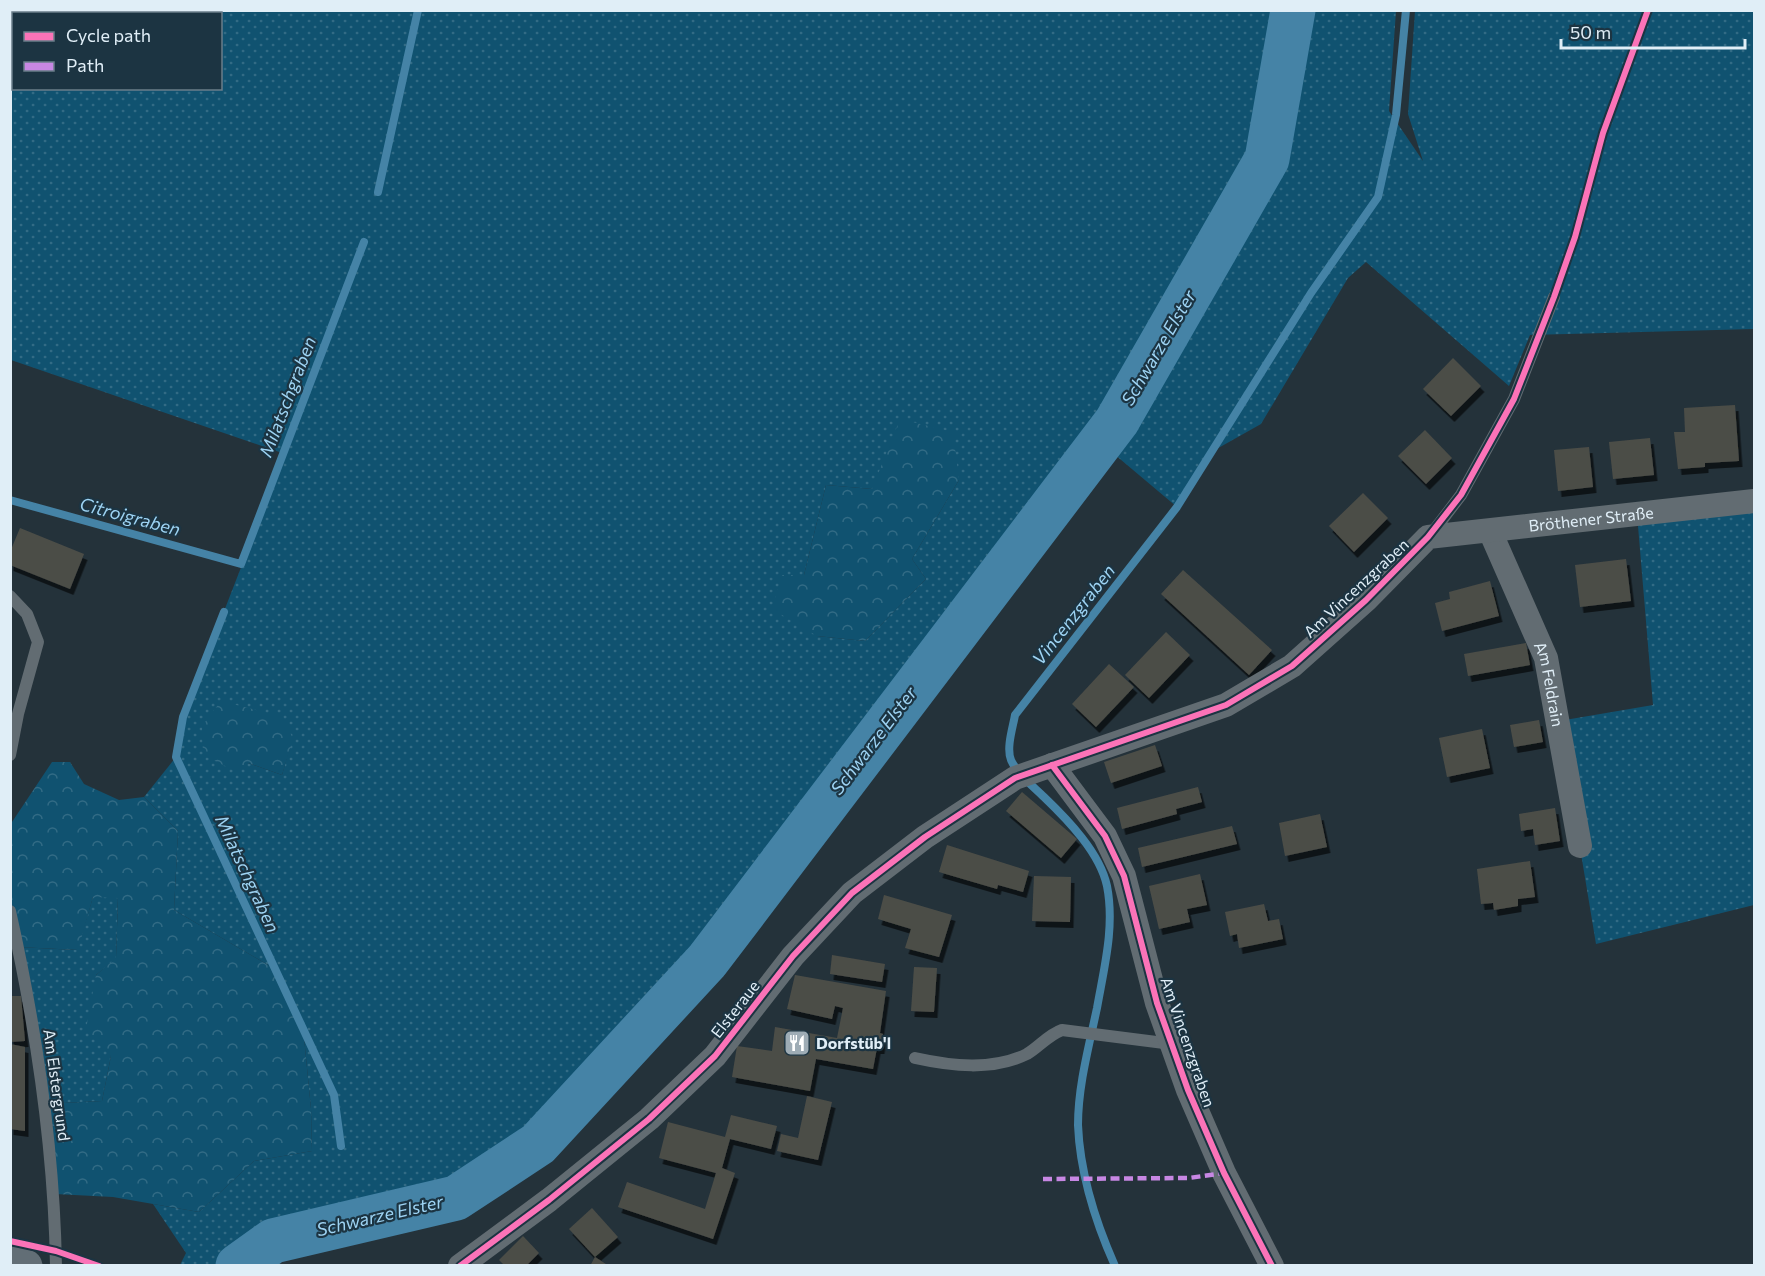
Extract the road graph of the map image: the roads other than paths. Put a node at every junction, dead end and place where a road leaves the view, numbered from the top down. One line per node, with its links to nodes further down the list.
1 (1554, 297): 4 (lane, Am Vincenzgraben)
2 (1755, 501): 3 (street, Bröthener Straße)
3 (1490, 531): 4 (street, Bröthener Straße); 9 (street, Am Feldrain)
4 (1428, 537): 7 (street, Am Vincenzgraben)
5 (10, 596): 6 (lane)
6 (10, 755)
7 (1052, 765): 8 (street, Am Vincenzgraben); 11 (street, Am Vincenzgraben)
8 (1022, 775): 16 (street, Elsteraue)
9 (1580, 846)
10 (10, 911): 15 (lane, Am Elstergrund)
11 (1172, 1044): 12 (lane); 17 (street, Am Vincenzgraben)
12 (915, 1058)
13 (10, 1262): 14 (main road)
14 (26, 1266)
15 (56, 1266)
16 (460, 1266)
17 (1272, 1266)

